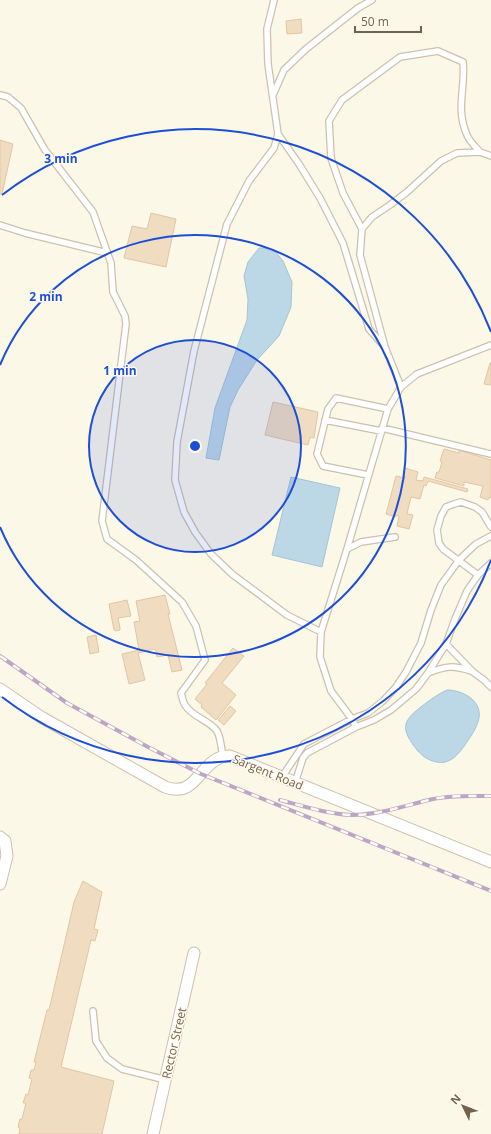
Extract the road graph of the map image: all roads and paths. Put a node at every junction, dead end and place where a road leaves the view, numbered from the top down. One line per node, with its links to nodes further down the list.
1 (274, 0): 4 (lane)
2 (372, 0): 4 (lane)
3 (0, 95): 10 (lane)
4 (272, 95): 5 (lane)
5 (278, 134): 12 (lane); 26 (lane)
6 (480, 152): 7 (lane); 9 (lane); 9 (lane)
7 (491, 156)
8 (0, 225): 10 (lane)
9 (362, 229): 12 (lane)
10 (107, 253): 34 (lane)
11 (491, 345): 13 (lane)
12 (385, 347): 13 (lane)
13 (401, 387): 14 (lane)
14 (388, 410): 15 (lane); 16 (lane)
15 (325, 420): 16 (lane); 18 (lane)
16 (382, 429): 17 (lane); 18 (lane)
17 (491, 454)
18 (368, 475): 22 (lane)
19 (491, 527): 23 (lane)
20 (491, 536): 23 (lane)
21 (395, 537): 22 (lane)
22 (347, 549): 26 (lane)
23 (458, 560): 25 (lane); 32 (lane)
24 (491, 563): 25 (lane)
25 (478, 575): 27 (lane)
26 (321, 632): 32 (lane)
27 (446, 644): 28 (lane); 29 (lane)
28 (473, 672): 29 (lane); 30 (lane)
29 (428, 673): 33 (lane)
30 (491, 688)
31 (0, 689): 34 (street, Sargent Road)
32 (352, 719): 33 (lane); 35 (lane)
33 (356, 727): 36 (lane)
34 (222, 756): 35 (street, Sargent Road)
35 (282, 777): 36 (street, Sargent Road)
36 (295, 783): 38 (street, Sargent Road)
37 (3, 839): 39 (street)
38 (491, 862)
39 (0, 884)
40 (194, 953): 42 (street, Rector Street)
41 (93, 1011): 42 (lane)
42 (166, 1080): 43 (street, Rector Street)
43 (154, 1134)

